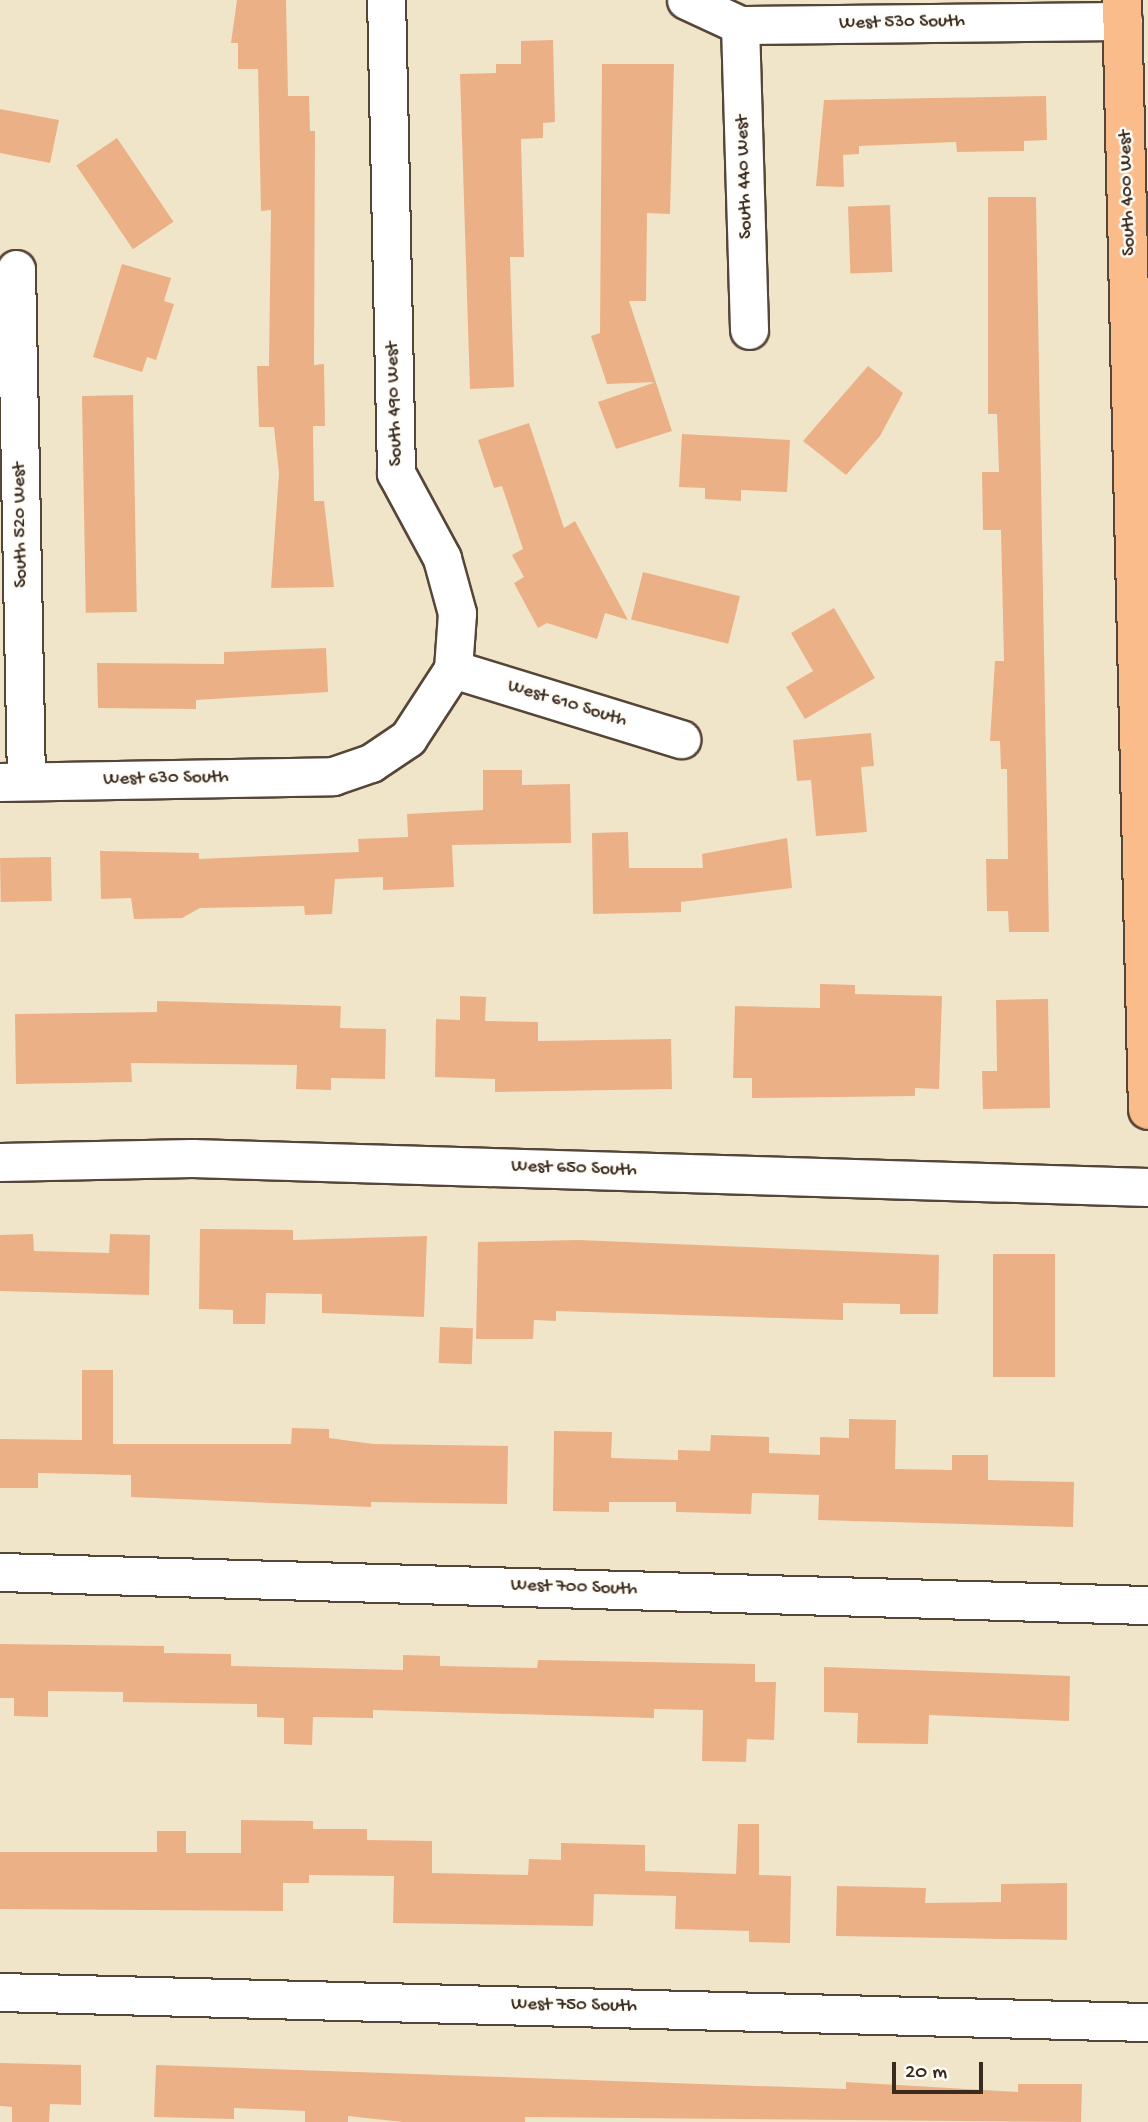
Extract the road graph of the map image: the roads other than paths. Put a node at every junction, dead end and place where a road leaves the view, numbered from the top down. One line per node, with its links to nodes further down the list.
1 (386, 0): 9 (street, South 490 West)
2 (687, 0): 4 (street, West 530 South)
3 (1123, 10): 4 (street, West 530 South); 5 (main road, South 400 West)
4 (740, 25): 7 (street, South 440 West)
5 (1137, 74): 8 (main road, South 400 West)
6 (16, 269): 12 (street, South 520 West)
7 (749, 330)
8 (1143, 565): 13 (main road, South 400 West)
9 (453, 668): 10 (street, West 610 South); 11 (street, South 490 West)
10 (681, 739)
11 (332, 776): 12 (street, West 630 South)
12 (13, 781)
13 (1148, 1110)
14 (0, 1162): 15 (street, West 650 South)
15 (1148, 1187)
16 (0, 1572): 17 (street, West 700 South)
17 (1148, 1605)
18 (0, 1992): 19 (street, West 750 South)
19 (1148, 2022)

